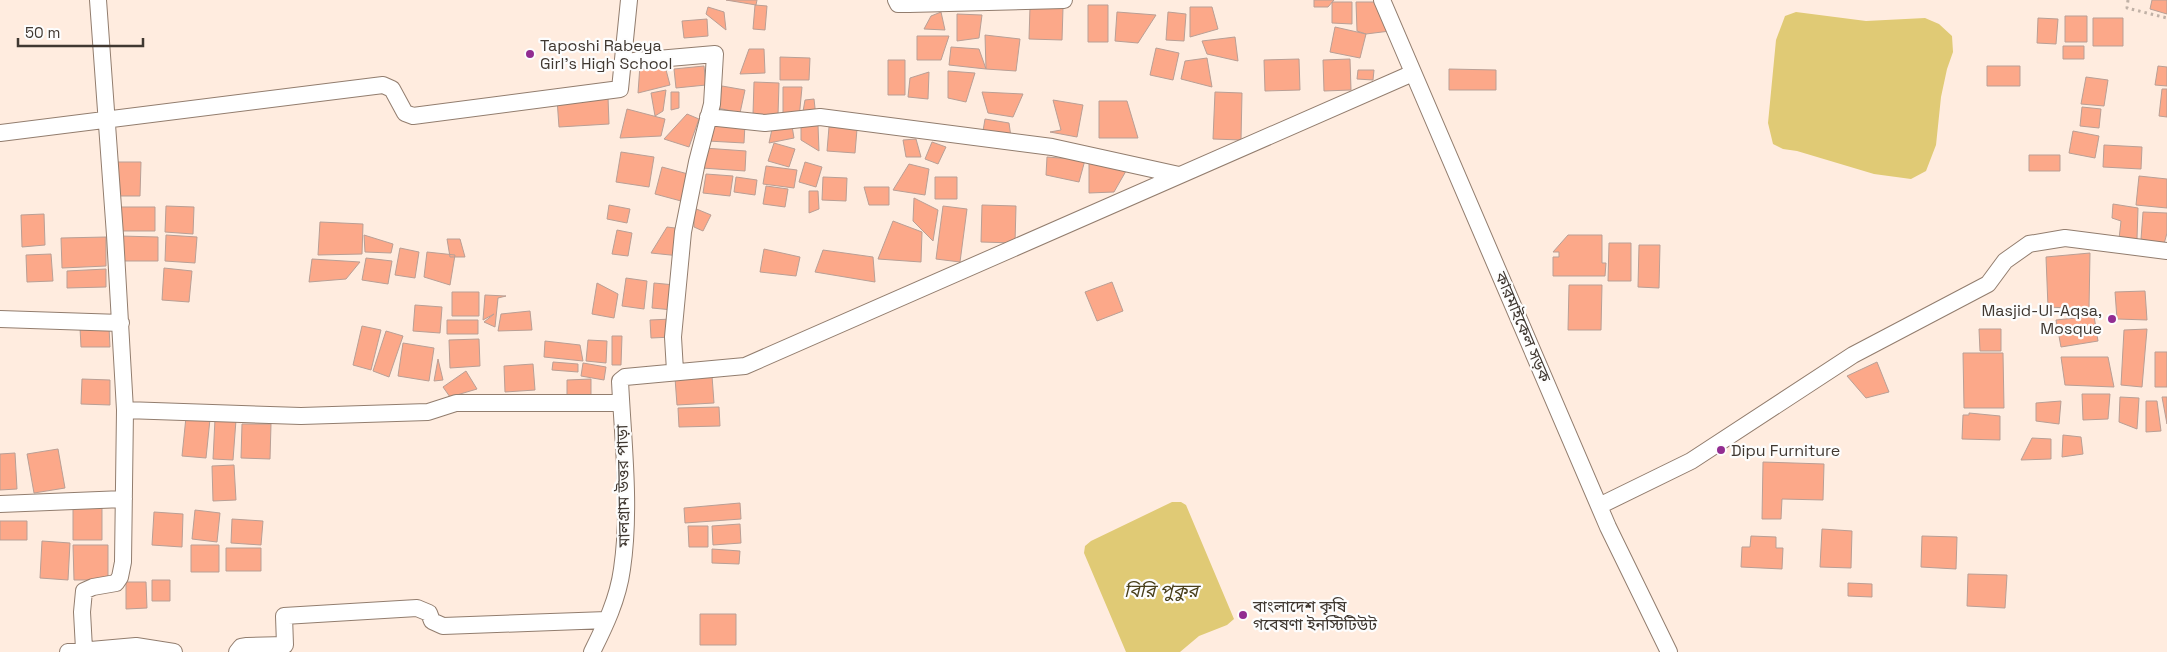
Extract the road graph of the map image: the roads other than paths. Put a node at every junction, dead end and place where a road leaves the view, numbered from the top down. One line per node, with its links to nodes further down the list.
1 (98, 0): 9 (street)
2 (629, 0): 6 (street)
3 (896, 0): 4 (street)
4 (1064, 0)
5 (1382, 0): 7 (street, কারমাইকেল সড়ক)
6 (623, 62): 8 (street); 9 (street)
7 (1413, 72): 11 (street); 20 (street, কারমাইকেল সড়ক)
8 (708, 118): 11 (street); 15 (street)
9 (106, 119): 10 (street); 14 (street)
10 (0, 133)
11 (1179, 175): 15 (street)
12 (2167, 251): 20 (street)
13 (0, 319): 14 (street)
14 (120, 323): 17 (street)
15 (675, 371): 16 (street, মালগ্রাম উত্তর পাড়া)
16 (622, 403): 17 (street); 21 (street, মালগ্রাম উত্তর পাড়া)
17 (125, 410): 18 (street)
18 (124, 499): 19 (street); 22 (street)
19 (0, 504)
20 (1600, 506): 26 (street, কারমাইকেল সড়ক)
21 (607, 620): 24 (street); 25 (street, মালগ্রাম উত্তর পাড়া)
22 (76, 651): 23 (street)
23 (174, 652)
24 (236, 652)
25 (592, 652)
26 (1669, 652)

